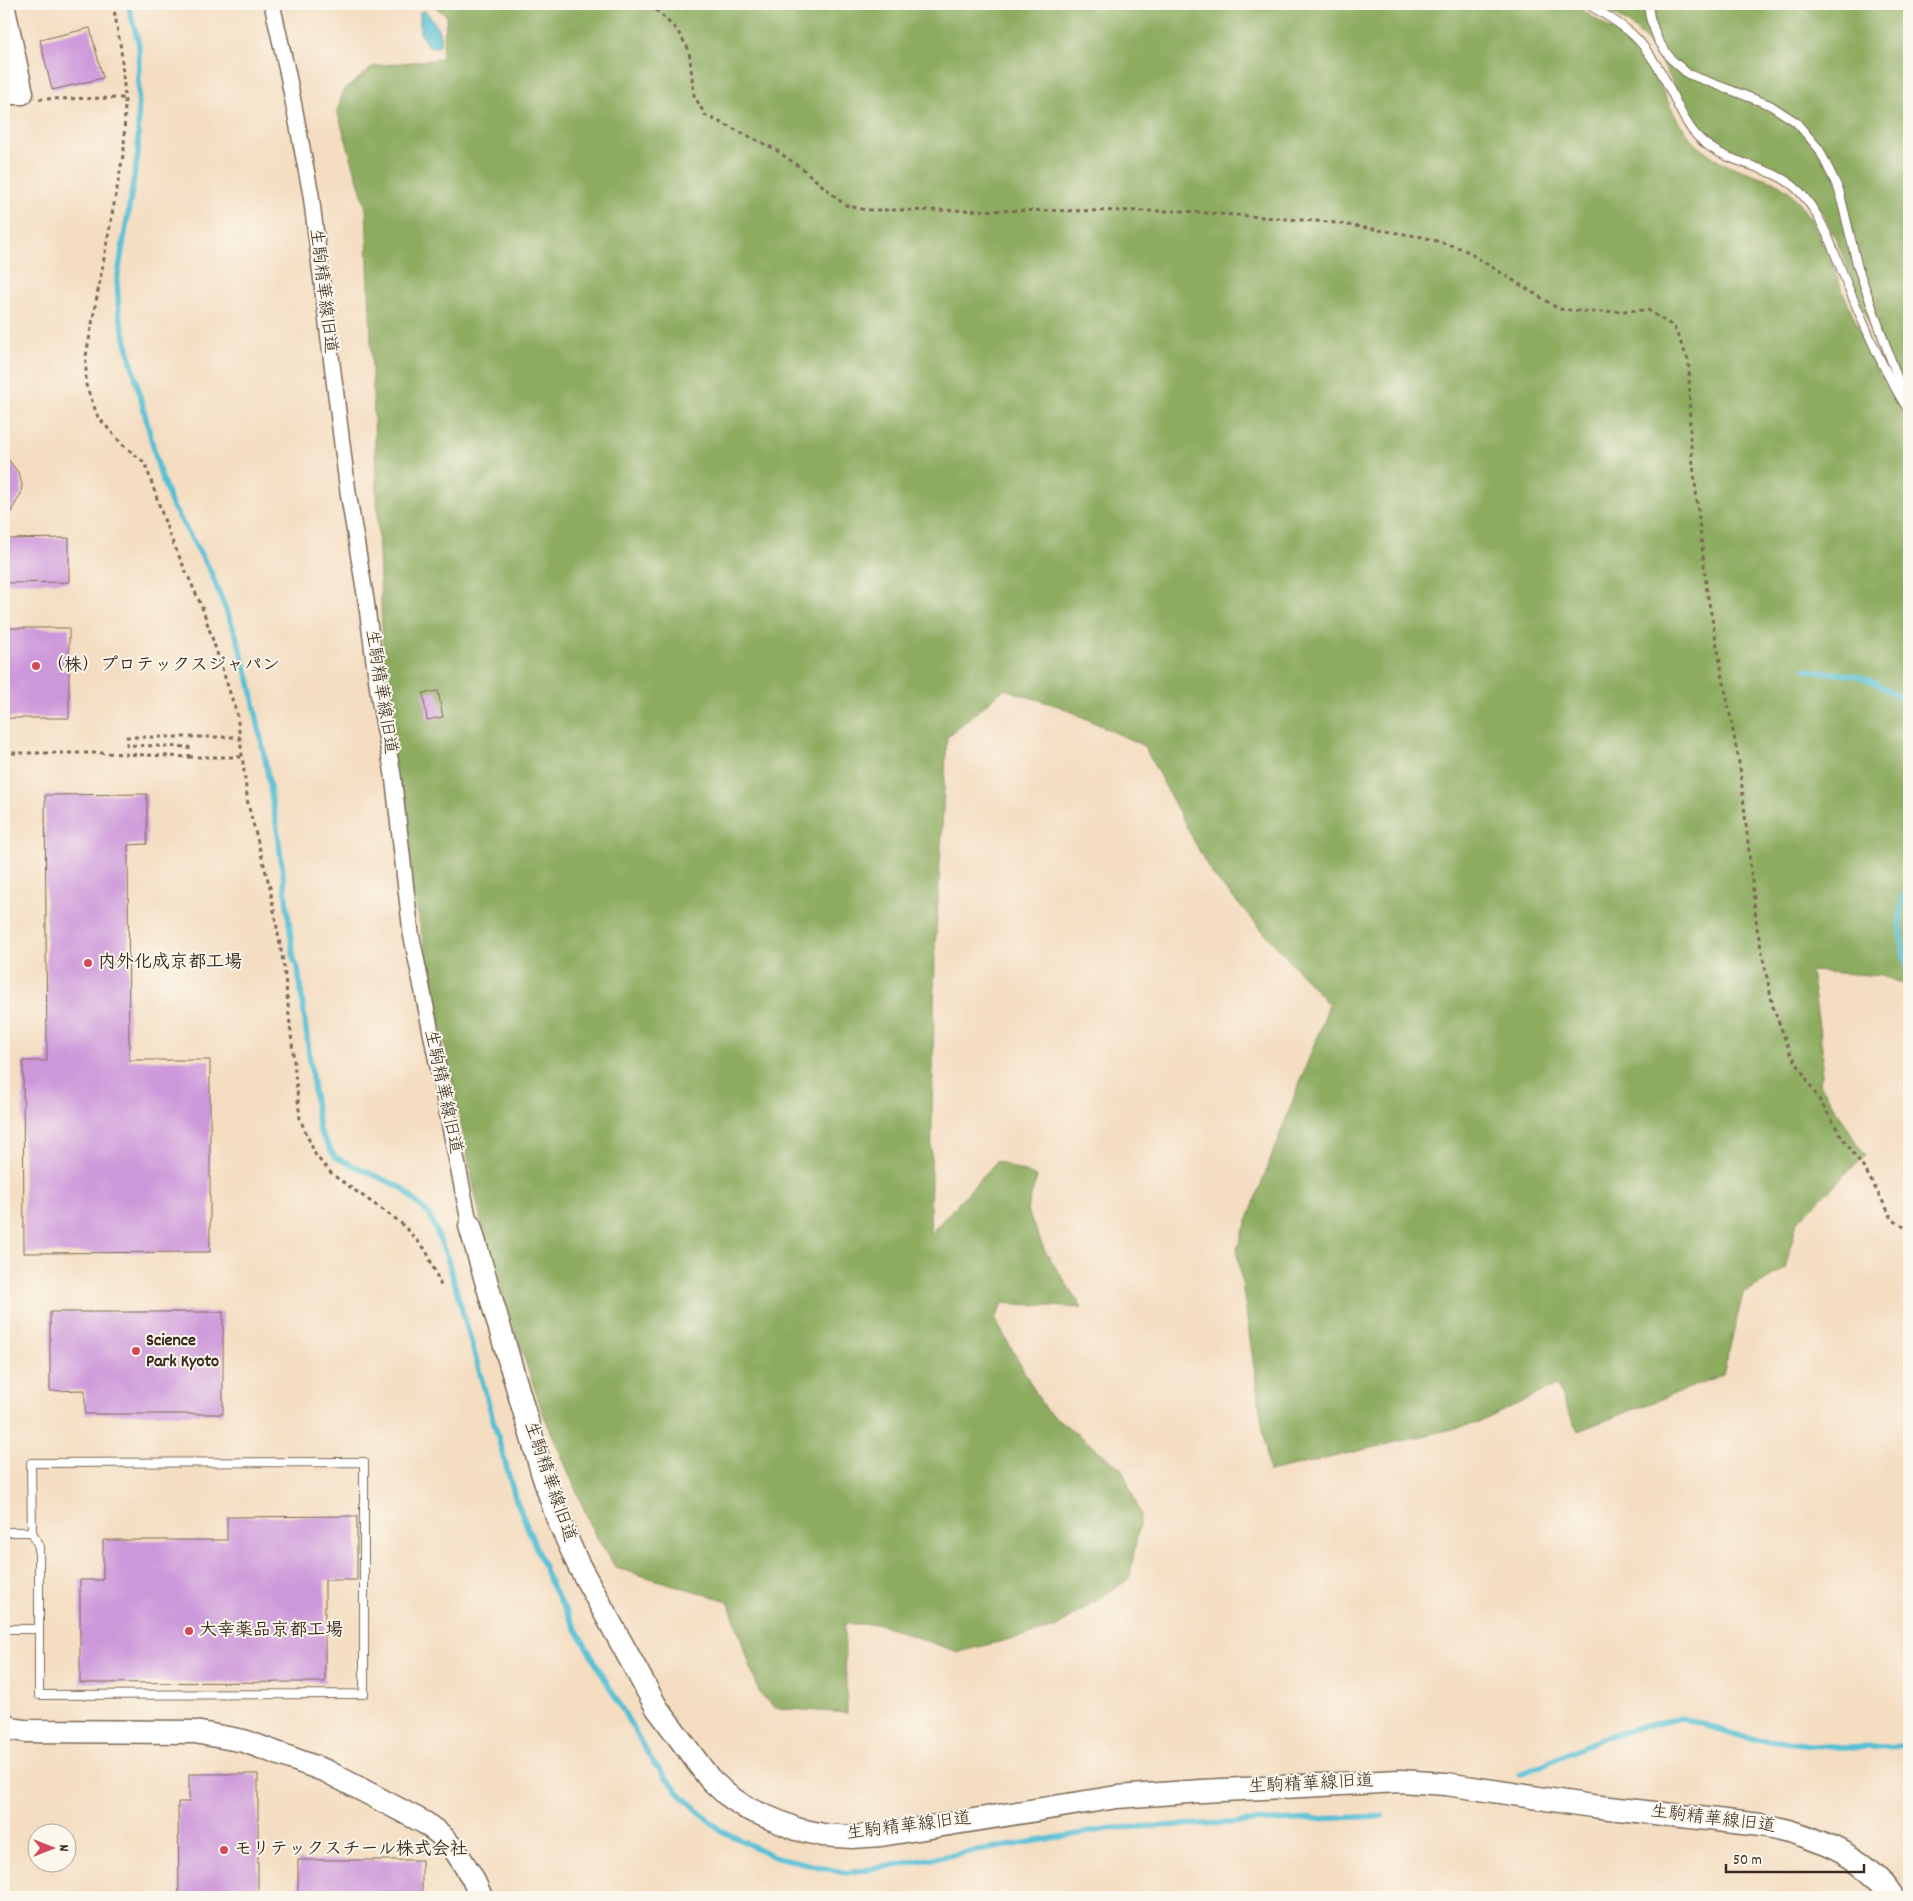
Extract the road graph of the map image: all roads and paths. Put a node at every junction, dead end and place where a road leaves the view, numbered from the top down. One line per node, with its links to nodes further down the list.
1 (113, 4): 8 (path)
2 (272, 4): 14 (street, 生駒精華線旧道)
3 (650, 4): 15 (path)
4 (1587, 4): 9 (lane)
5 (1648, 4): 9 (lane)
6 (4, 9): 7 (street)
7 (13, 93): 8 (path)
8 (125, 98): 10 (path)
9 (1909, 411)
10 (240, 737): 12 (path); 13 (path)
11 (4, 754): 12 (path)
12 (189, 757): 13 (path)
13 (242, 757): 16 (path)
14 (470, 1226): 23 (street, 生駒精華線旧道)
15 (1909, 1230)
16 (441, 1286)
17 (4, 1532): 18 (lane)
18 (32, 1532): 20 (lane); 20 (lane)
19 (4, 1629): 20 (lane)
20 (39, 1629)
21 (4, 1723): 22 (street)
22 (480, 1897)
23 (1892, 1897)

